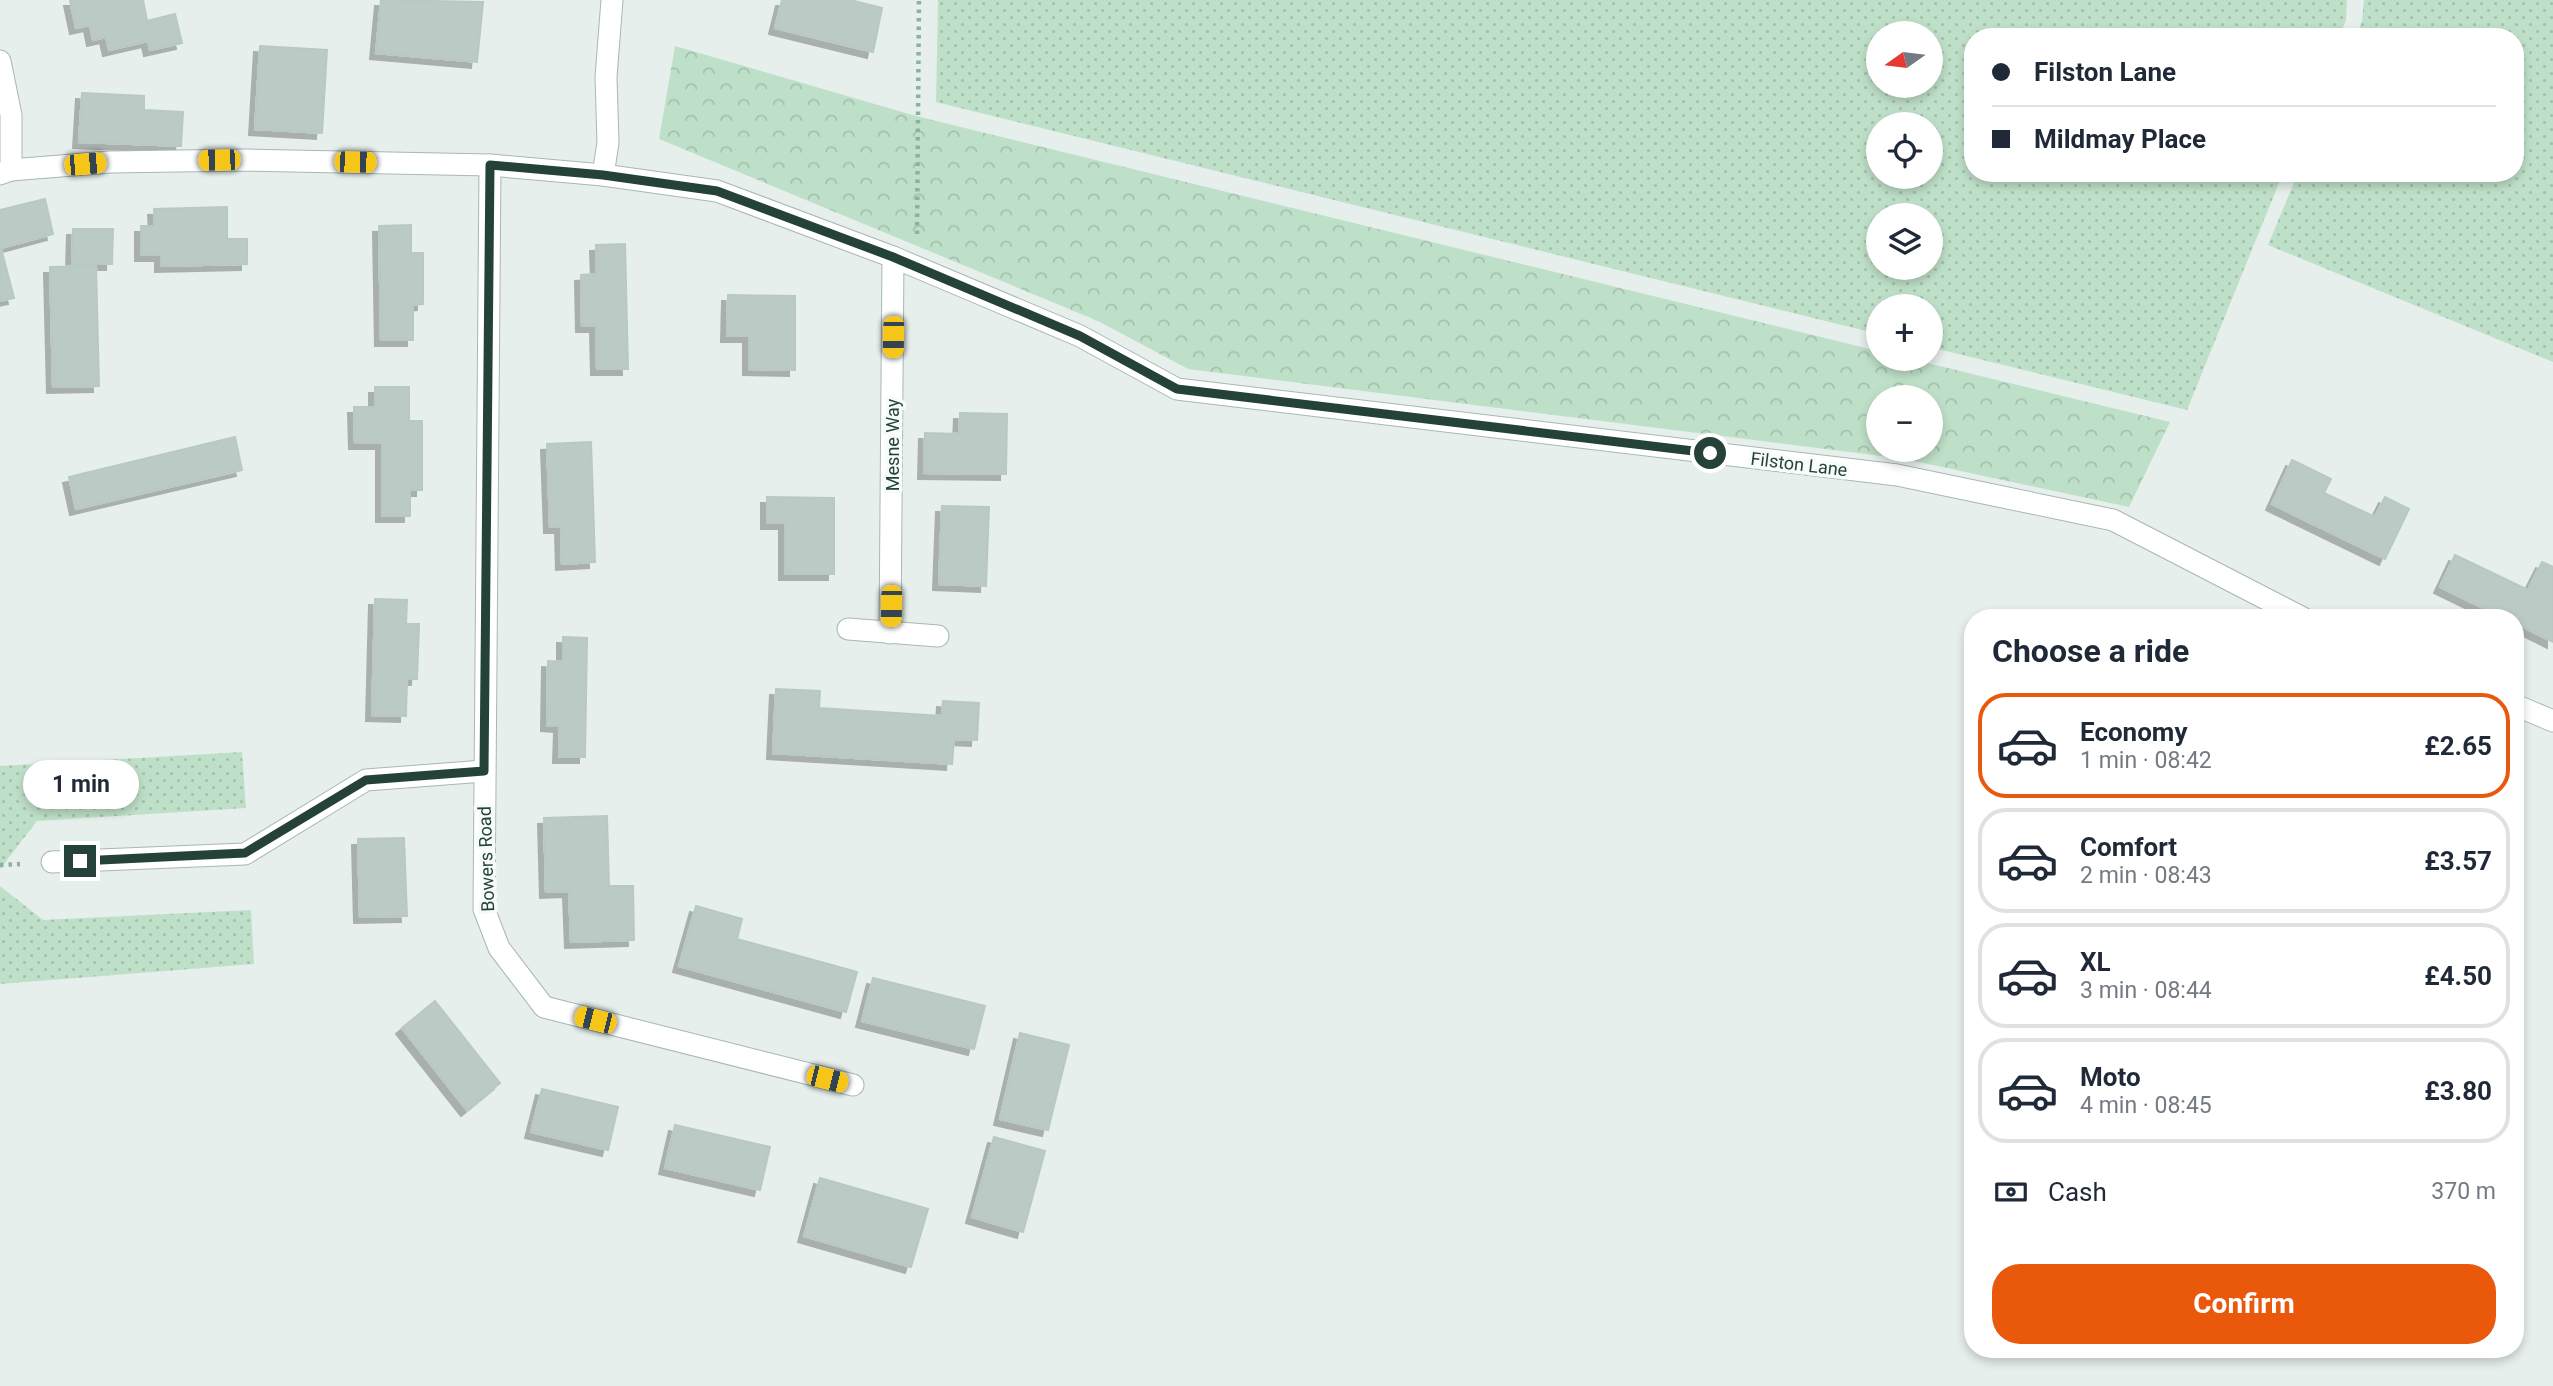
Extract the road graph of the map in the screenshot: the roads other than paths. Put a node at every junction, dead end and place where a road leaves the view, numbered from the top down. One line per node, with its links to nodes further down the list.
1 (612, 0): 5 (street)
2 (0, 61): 4 (street)
3 (490, 165): 4 (street, Filston Lane); 5 (street, Filston Lane); 13 (street, Bowers Road)
4 (6, 172)
5 (603, 175): 6 (street, Filston Lane)
6 (893, 257): 7 (street, Filston Lane); 9 (street, Mesne Way)
7 (2286, 609)
8 (848, 629): 9 (street)
9 (890, 633): 10 (street)
10 (938, 636)
11 (2524, 709): 12 (street)
12 (2553, 721)
13 (484, 771): 14 (street); 15 (street, Bowers Road)
14 (52, 862)
15 (853, 1085)

